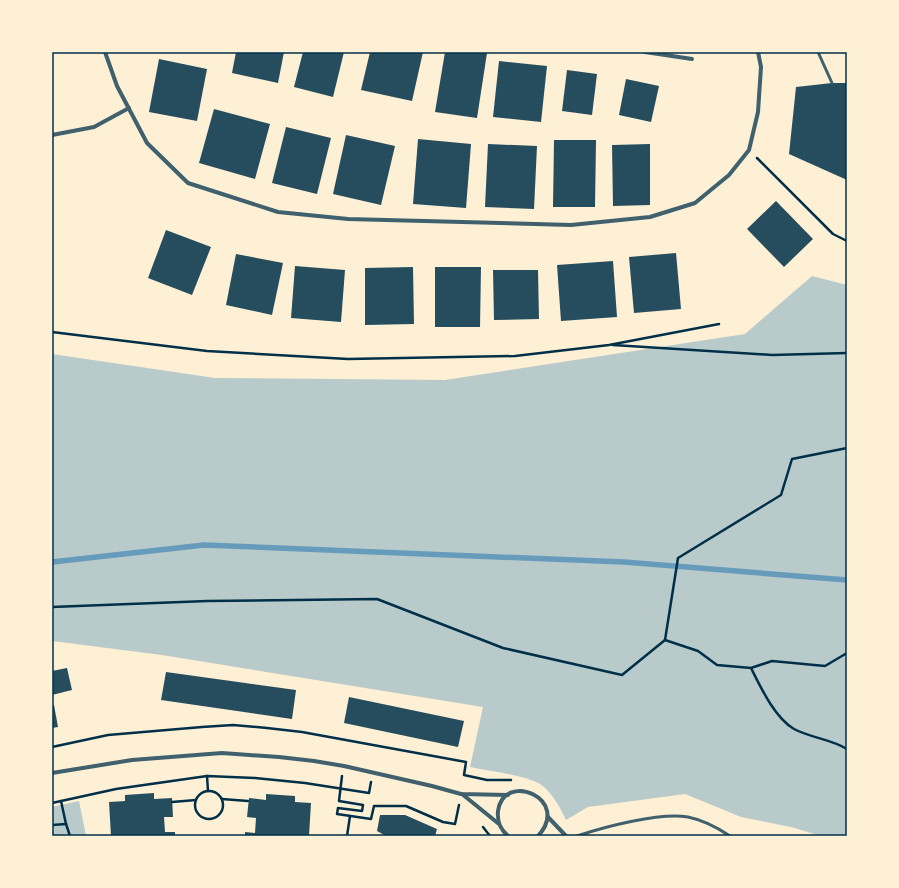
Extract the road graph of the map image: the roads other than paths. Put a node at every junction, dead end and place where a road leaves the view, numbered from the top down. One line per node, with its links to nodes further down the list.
1 (105, 52): 7 (street)
2 (646, 52): 5 (street)
3 (758, 52): 7 (street)
4 (818, 52): 6 (lane)
5 (692, 59)
6 (832, 83)
7 (129, 108): 8 (street)
8 (52, 135)
9 (52, 773): 10 (street)
10 (461, 794): 11 (street); 13 (street)
11 (508, 794): 12 (street); 13 (street)
12 (548, 817): 15 (street); 16 (street)
13 (499, 824): 14 (street)
14 (508, 836)
15 (538, 836)
16 (566, 836)
17 (577, 836): 18 (lane)
18 (730, 836)

